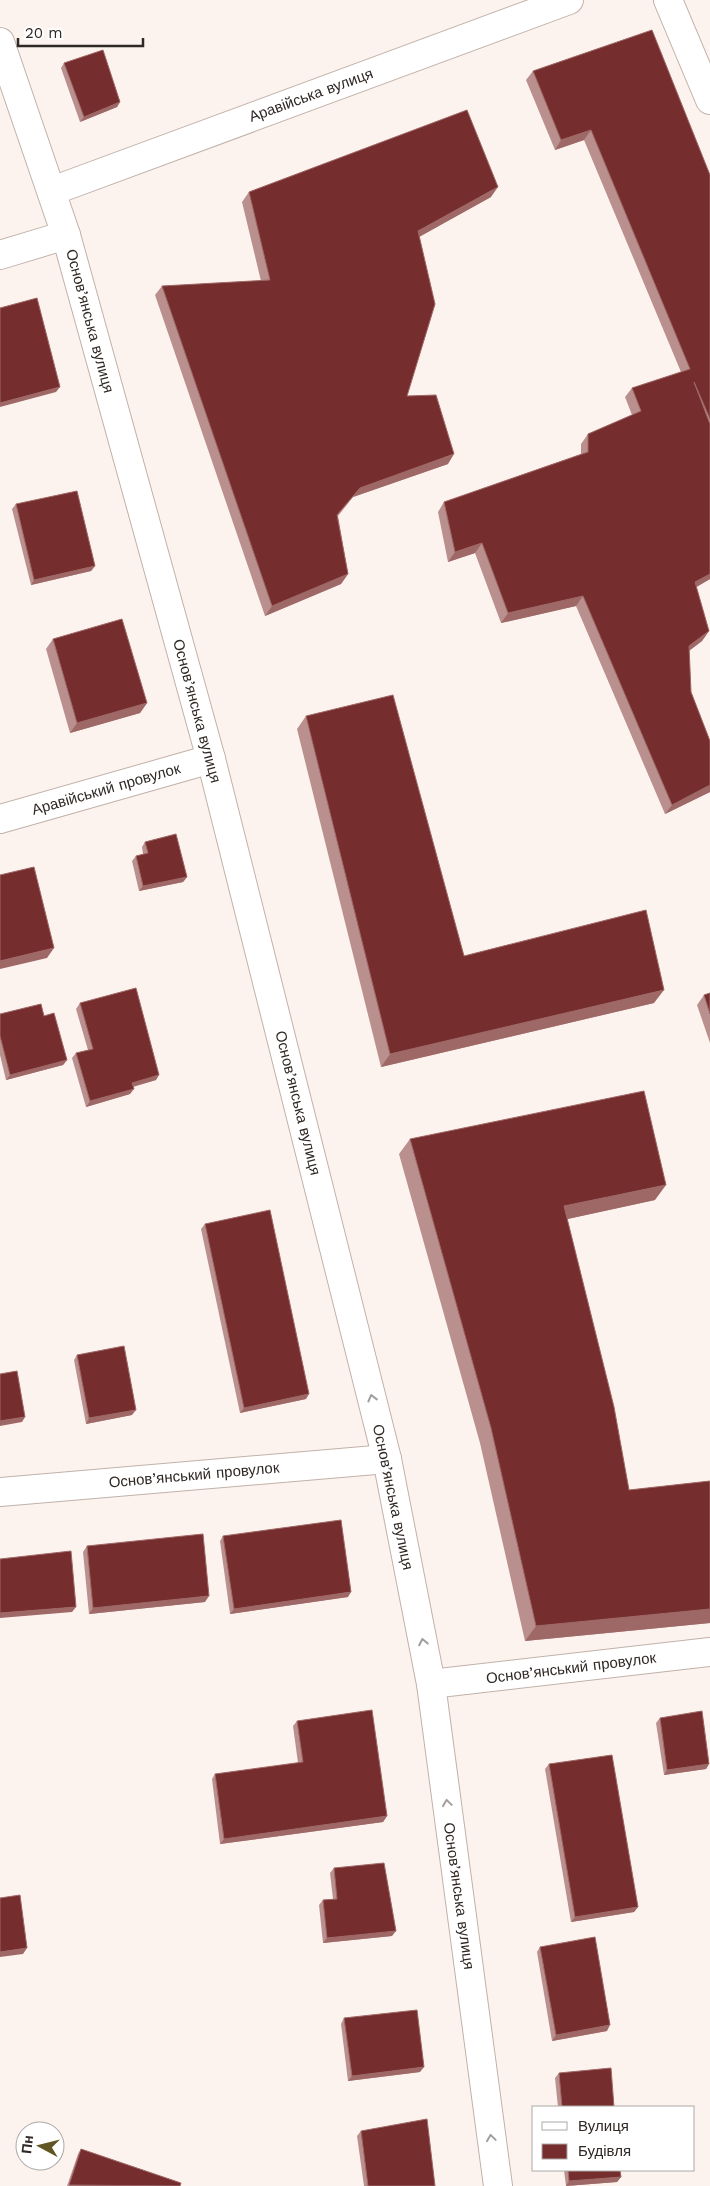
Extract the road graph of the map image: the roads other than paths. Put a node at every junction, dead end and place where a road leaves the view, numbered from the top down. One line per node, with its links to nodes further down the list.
1 (569, 0): 5 (street, Аравійська вулиця)
2 (668, 0): 4 (street)
3 (0, 42): 5 (street, Основ’янська вулиця)
4 (710, 100)
5 (52, 190): 6 (street, Основ’янська вулиця)
6 (66, 236): 7 (street); 8 (street, Основ’янська вулиця)
7 (0, 255)
8 (211, 759): 9 (street, Аравійський провулок); 10 (street, Основ’янська вулиця, one-way to 8)
9 (0, 819)
10 (387, 1459): 11 (street, Основ’янський провулок); 13 (street, Основ’янська вулиця, one-way to 10)
11 (0, 1492)
12 (710, 1652): 13 (street, Основ’янський провулок)
13 (431, 1684): 14 (street, Основ’янська вулиця, one-way to 13)
14 (498, 2186)

